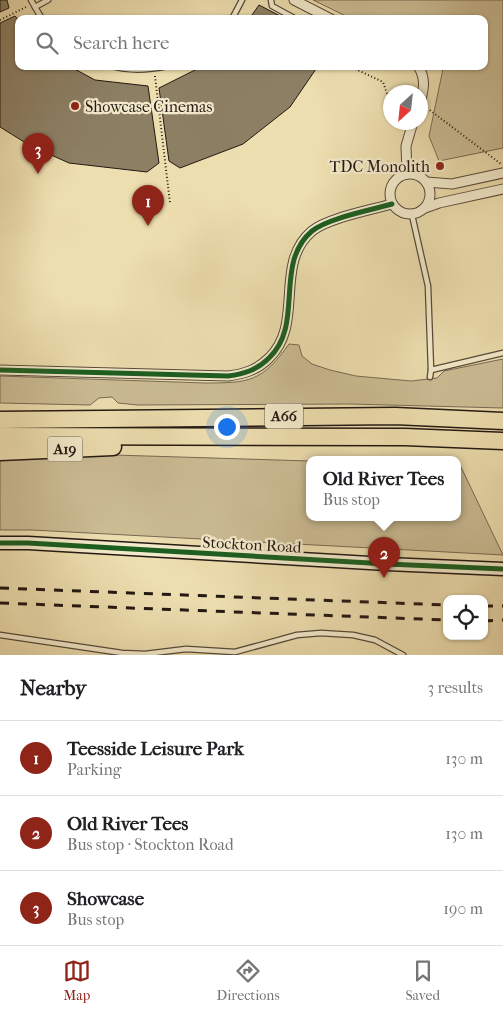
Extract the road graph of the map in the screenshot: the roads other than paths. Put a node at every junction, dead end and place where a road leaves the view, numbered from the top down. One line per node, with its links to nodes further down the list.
1 (48, 0): 5 (lane)
2 (242, 0): 7 (lane)
3 (271, 0): 8 (lane)
4 (294, 0): 9 (street)
5 (33, 4): 6 (lane)
6 (40, 15)
7 (234, 15)
8 (289, 15)
9 (323, 15)
10 (420, 70): 11 (street)
11 (424, 85)
12 (411, 130): 14 (street)
13 (503, 173): 15 (street)
14 (408, 174): 15 (street); 17 (street)
15 (426, 182): 18 (street)
16 (503, 189): 18 (street)
17 (392, 204): 19 (street); 21 (street)
18 (425, 208): 19 (street)
19 (412, 215): 22 (lane)
20 (503, 353): 22 (lane)
21 (0, 370)
22 (431, 370): 23 (lane)
23 (430, 377)
24 (0, 413): 26 (highway, A66)
25 (0, 420): 26 (highway, A66)
26 (65, 420): 27 (highway, A66)
27 (503, 421)
28 (0, 436): 29 (highway, A66)
29 (184, 436): 30 (highway, A66); 31 (highway, A19)
30 (503, 441)
31 (0, 452)
32 (0, 543): 33 (main road, Stockton Road)
33 (503, 569)
34 (0, 635): 35 (lane)
35 (403, 655)

